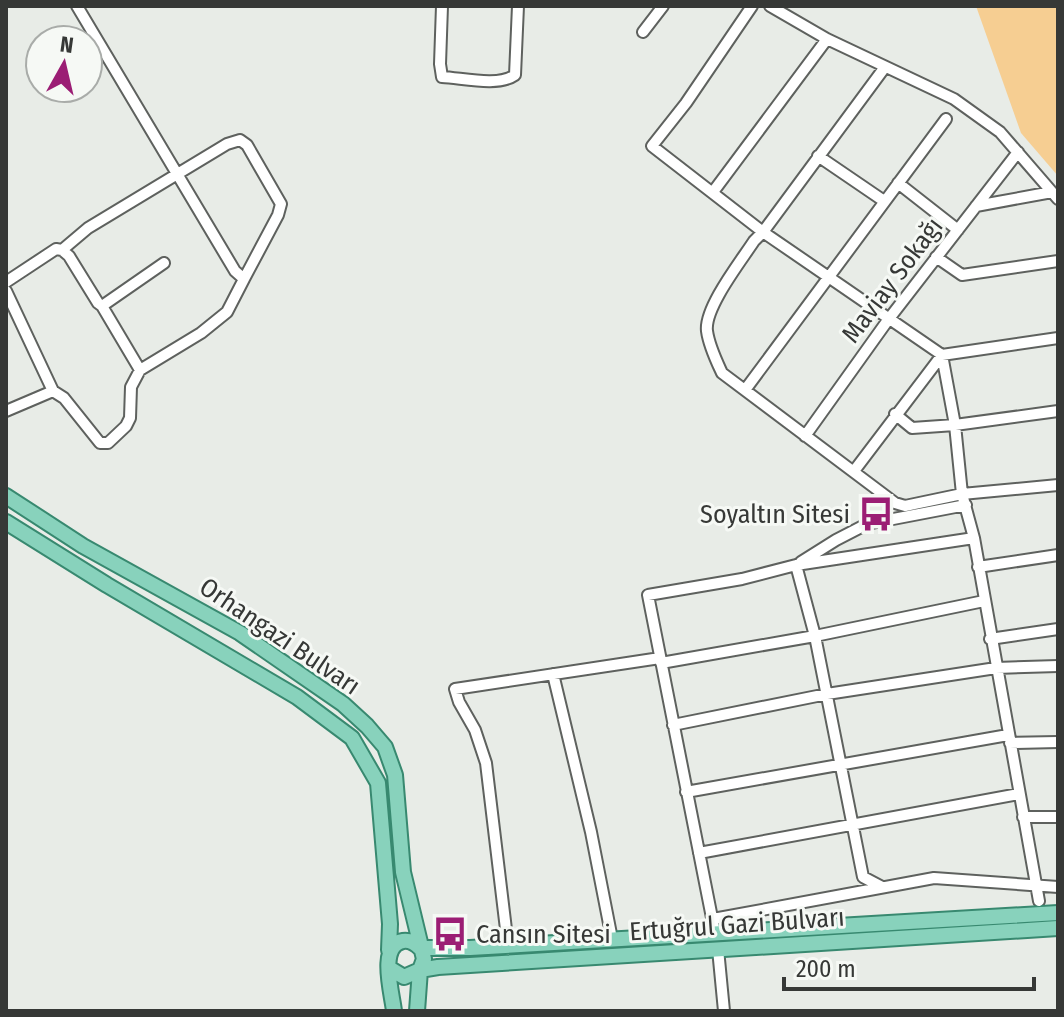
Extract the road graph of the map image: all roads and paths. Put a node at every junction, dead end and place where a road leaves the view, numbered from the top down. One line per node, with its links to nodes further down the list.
1 (77, 6): 13 (street)
2 (442, 6): 3 (street)
3 (518, 6)
4 (663, 6): 7 (street)
5 (752, 6): 15 (street)
6 (770, 6): 8 (street)
7 (643, 32)
8 (827, 39): 9 (street); 15 (street)
9 (885, 67): 11 (street); 12 (street)
10 (946, 119): 14 (street)
11 (1018, 152): 16 (street); 18 (street, Maviay Sokağı)
12 (818, 156): 17 (street); 20 (street)
13 (177, 173): 21 (street); 26 (street); 26 (street)
14 (898, 183): 17 (street); 19 (street)
15 (713, 192): 20 (street)
16 (1055, 195): 18 (street)
17 (884, 201): 25 (street)
18 (976, 206): 19 (street, Maviay Sokağı)
19 (958, 230): 22 (street, Maviay Sokağı)
20 (763, 232): 25 (street); 34 (street)
21 (62, 250): 27 (street); 29 (street)
22 (936, 257): 23 (street); 30 (street, Maviay Sokağı)
23 (1058, 261)
24 (164, 263): 29 (street)
25 (827, 277): 30 (street); 34 (street)
26 (244, 279): 33 (street)
27 (6, 282)
28 (6, 291): 35 (street)
29 (102, 306): 33 (street)
30 (888, 320): 32 (street); 40 (street, Maviay Sokağı)
31 (1058, 338): 32 (street)
32 (942, 355): 38 (street); 39 (street)
33 (140, 370): 35 (street)
34 (745, 390): 40 (street)
35 (53, 391): 36 (street)
36 (6, 411)
37 (1058, 411): 39 (street)
38 (895, 414): 39 (street); 41 (street)
39 (955, 425): 43 (street)
40 (805, 436): 41 (street)
41 (854, 471): 43 (street)
42 (1058, 485): 43 (street)
43 (962, 494): 45 (street)
44 (6, 496): 52 (main road, Orhangazi Bulvarı)
45 (966, 505): 47 (street); 49 (street)
46 (6, 522): 54 (main road, Orhangazi Bulvarı)
47 (974, 538): 49 (street); 50 (street)
48 (1058, 555): 50 (street)
49 (796, 565): 56 (street); 59 (street)
50 (978, 567): 51 (street)
51 (984, 601): 56 (street); 58 (street)
52 (196, 607): 53 (main road, Orhangazi Bulvarı); 54 (main road)
53 (214, 617): 57 (main road); 84 (main road, Orhangazi Bulvarı)
54 (181, 628): 57 (main road, Orhangazi Bulvarı)
55 (1058, 629): 58 (street)
56 (815, 636): 59 (street); 63 (street)
57 (200, 639): 86 (main road, Orhangazi Bulvarı)
58 (990, 639): 61 (street)
59 (661, 660): 62 (street); 64 (street)
60 (1058, 666): 61 (street)
61 (996, 668): 63 (street); 65 (street)
62 (553, 674): 82 (street); 83 (street)
63 (827, 694): 64 (street); 67 (street)
64 (673, 725): 68 (street)
65 (1009, 739): 66 (street); 67 (street); 69 (street)
66 (1058, 742)
67 (839, 765): 68 (street); 72 (street)
68 (686, 792): 73 (street)
69 (1019, 794): 70 (street); 72 (street)
70 (1023, 817): 71 (street); 74 (street)
71 (1058, 817)
72 (851, 825): 73 (street); 75 (street)
73 (699, 853): 80 (street)
74 (1037, 885): 75 (street); 76 (street); 77 (street)
75 (882, 887): 80 (street)
76 (1058, 887)
77 (1039, 901): 78 (street); 79 (street)
78 (1058, 912): 79 (main road, Ertuğrul Gazi Bulvarı)
79 (1024, 915): 80 (main road, Ertuğrul Gazi Bulvarı)
80 (714, 926): 82 (main road, Ertuğrul Gazi Bulvarı)
81 (1058, 928): 85 (main road, Ertuğrul Gazi Bulvarı)
82 (612, 939): 83 (main road, Ertuğrul Gazi Bulvarı)
83 (508, 946): 84 (main road, Ertuğrul Gazi Bulvarı)
84 (420, 948): 86 (main road); 88 (main road, Orhangazi Bulvarı)
85 (718, 949): 88 (main road, Ertuğrul Gazi Bulvarı); 91 (street)
86 (389, 950): 87 (main road, Orhangazi Bulvarı)
87 (389, 968): 88 (main road); 89 (main road, Orhangazi Bulvarı)
88 (420, 970): 90 (main road, Orhangazi Bulvarı)
89 (394, 1011)
90 (417, 1011)
91 (724, 1011)

